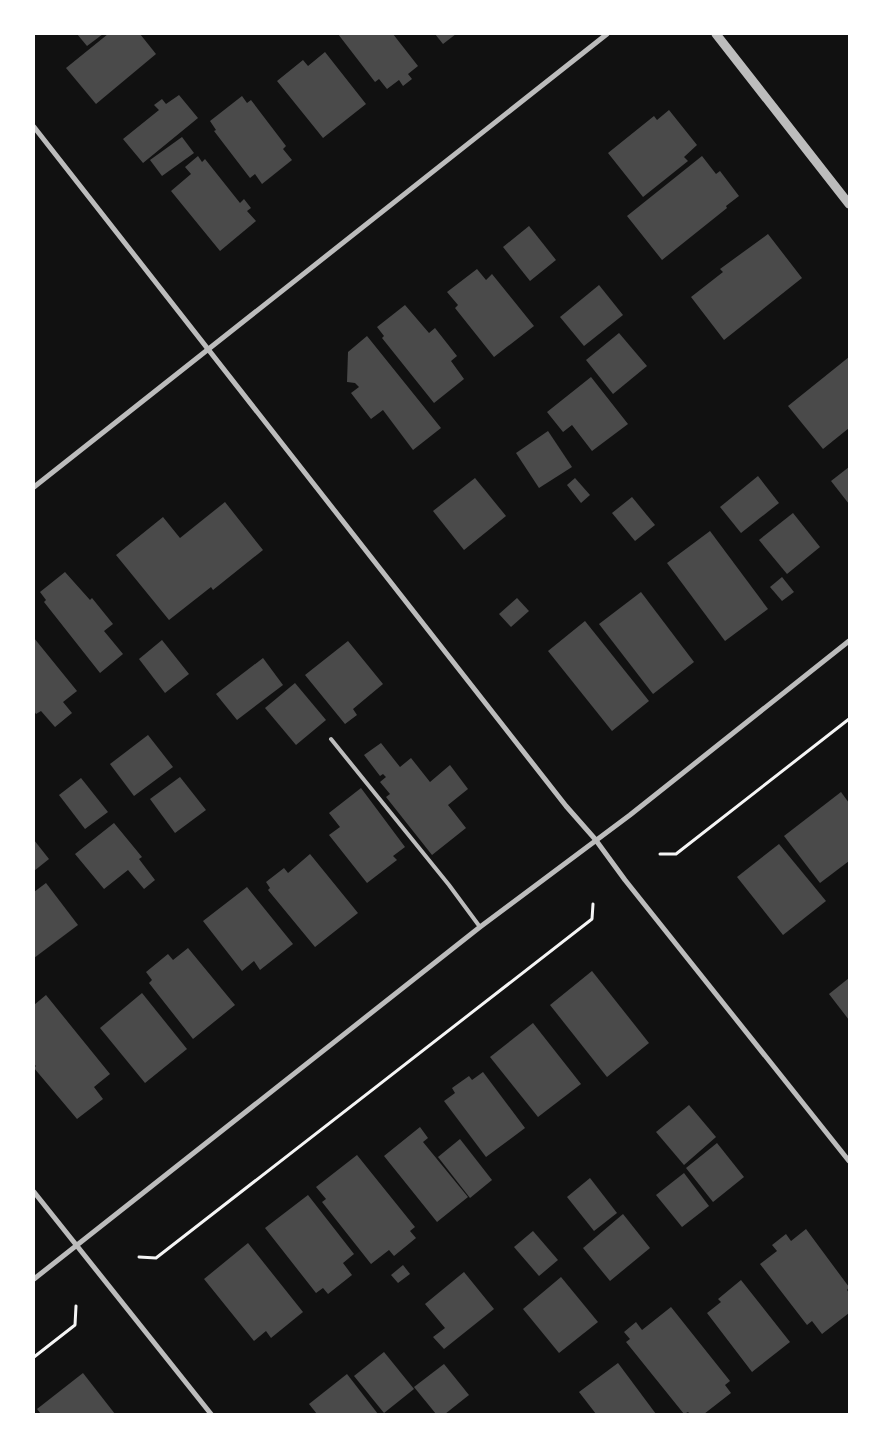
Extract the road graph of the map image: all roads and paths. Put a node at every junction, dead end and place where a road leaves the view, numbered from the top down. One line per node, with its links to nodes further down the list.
1 (607, 34): 5 (street)
2 (716, 34): 4 (street)
3 (34, 127): 5 (street)
4 (849, 204)
5 (208, 349): 6 (street); 10 (street)
6 (34, 487)
7 (849, 642): 10 (street)
8 (849, 718): 11 (path)
9 (331, 739): 13 (lane)
10 (595, 839): 13 (street); 14 (street)
11 (660, 854)
12 (593, 904): 17 (path)
13 (480, 927): 16 (street)
14 (849, 1161)
15 (34, 1192): 16 (street)
16 (77, 1246): 18 (street); 21 (street)
17 (139, 1257)
18 (34, 1280)
19 (76, 1306): 20 (path)
20 (34, 1357)
21 (210, 1414)

